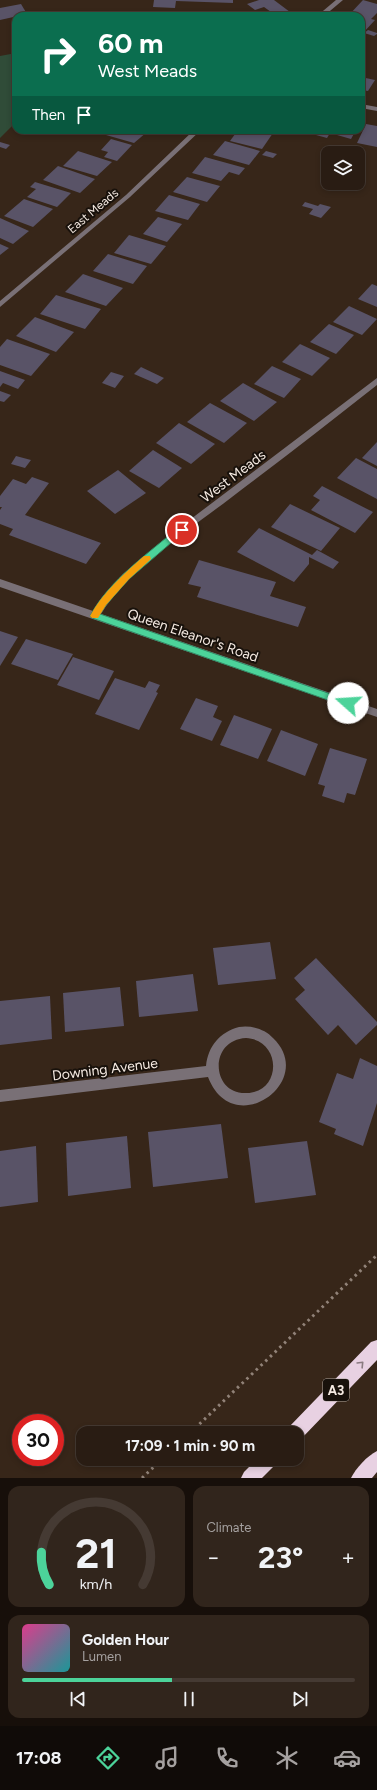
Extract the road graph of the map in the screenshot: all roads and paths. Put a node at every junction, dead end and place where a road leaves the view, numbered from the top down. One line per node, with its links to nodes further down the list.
1 (340, 0): 2 (street)
2 (325, 12)
3 (365, 107): 4 (street)
4 (377, 109)
5 (194, 134): 6 (street, East Meads)
6 (0, 305)
7 (377, 381): 9 (street, West Meads)
8 (0, 583): 9 (street, Queen Eleanor's Road)
9 (95, 616): 10 (street, Queen Eleanor's Road)
10 (377, 713)
11 (213, 1071): 11 (street); 12 (street, Downing Avenue)
12 (0, 1096)
13 (377, 1255): 15 (path)
14 (377, 1348): 16 (highway, A3, one-way to 14)
15 (197, 1426)
16 (302, 1426)
17 (377, 1460): 22 (highway)
18 (155, 1466): 20 (path)
19 (263, 1466): 21 (highway)
20 (142, 1478)
21 (250, 1478)
22 (360, 1478)

